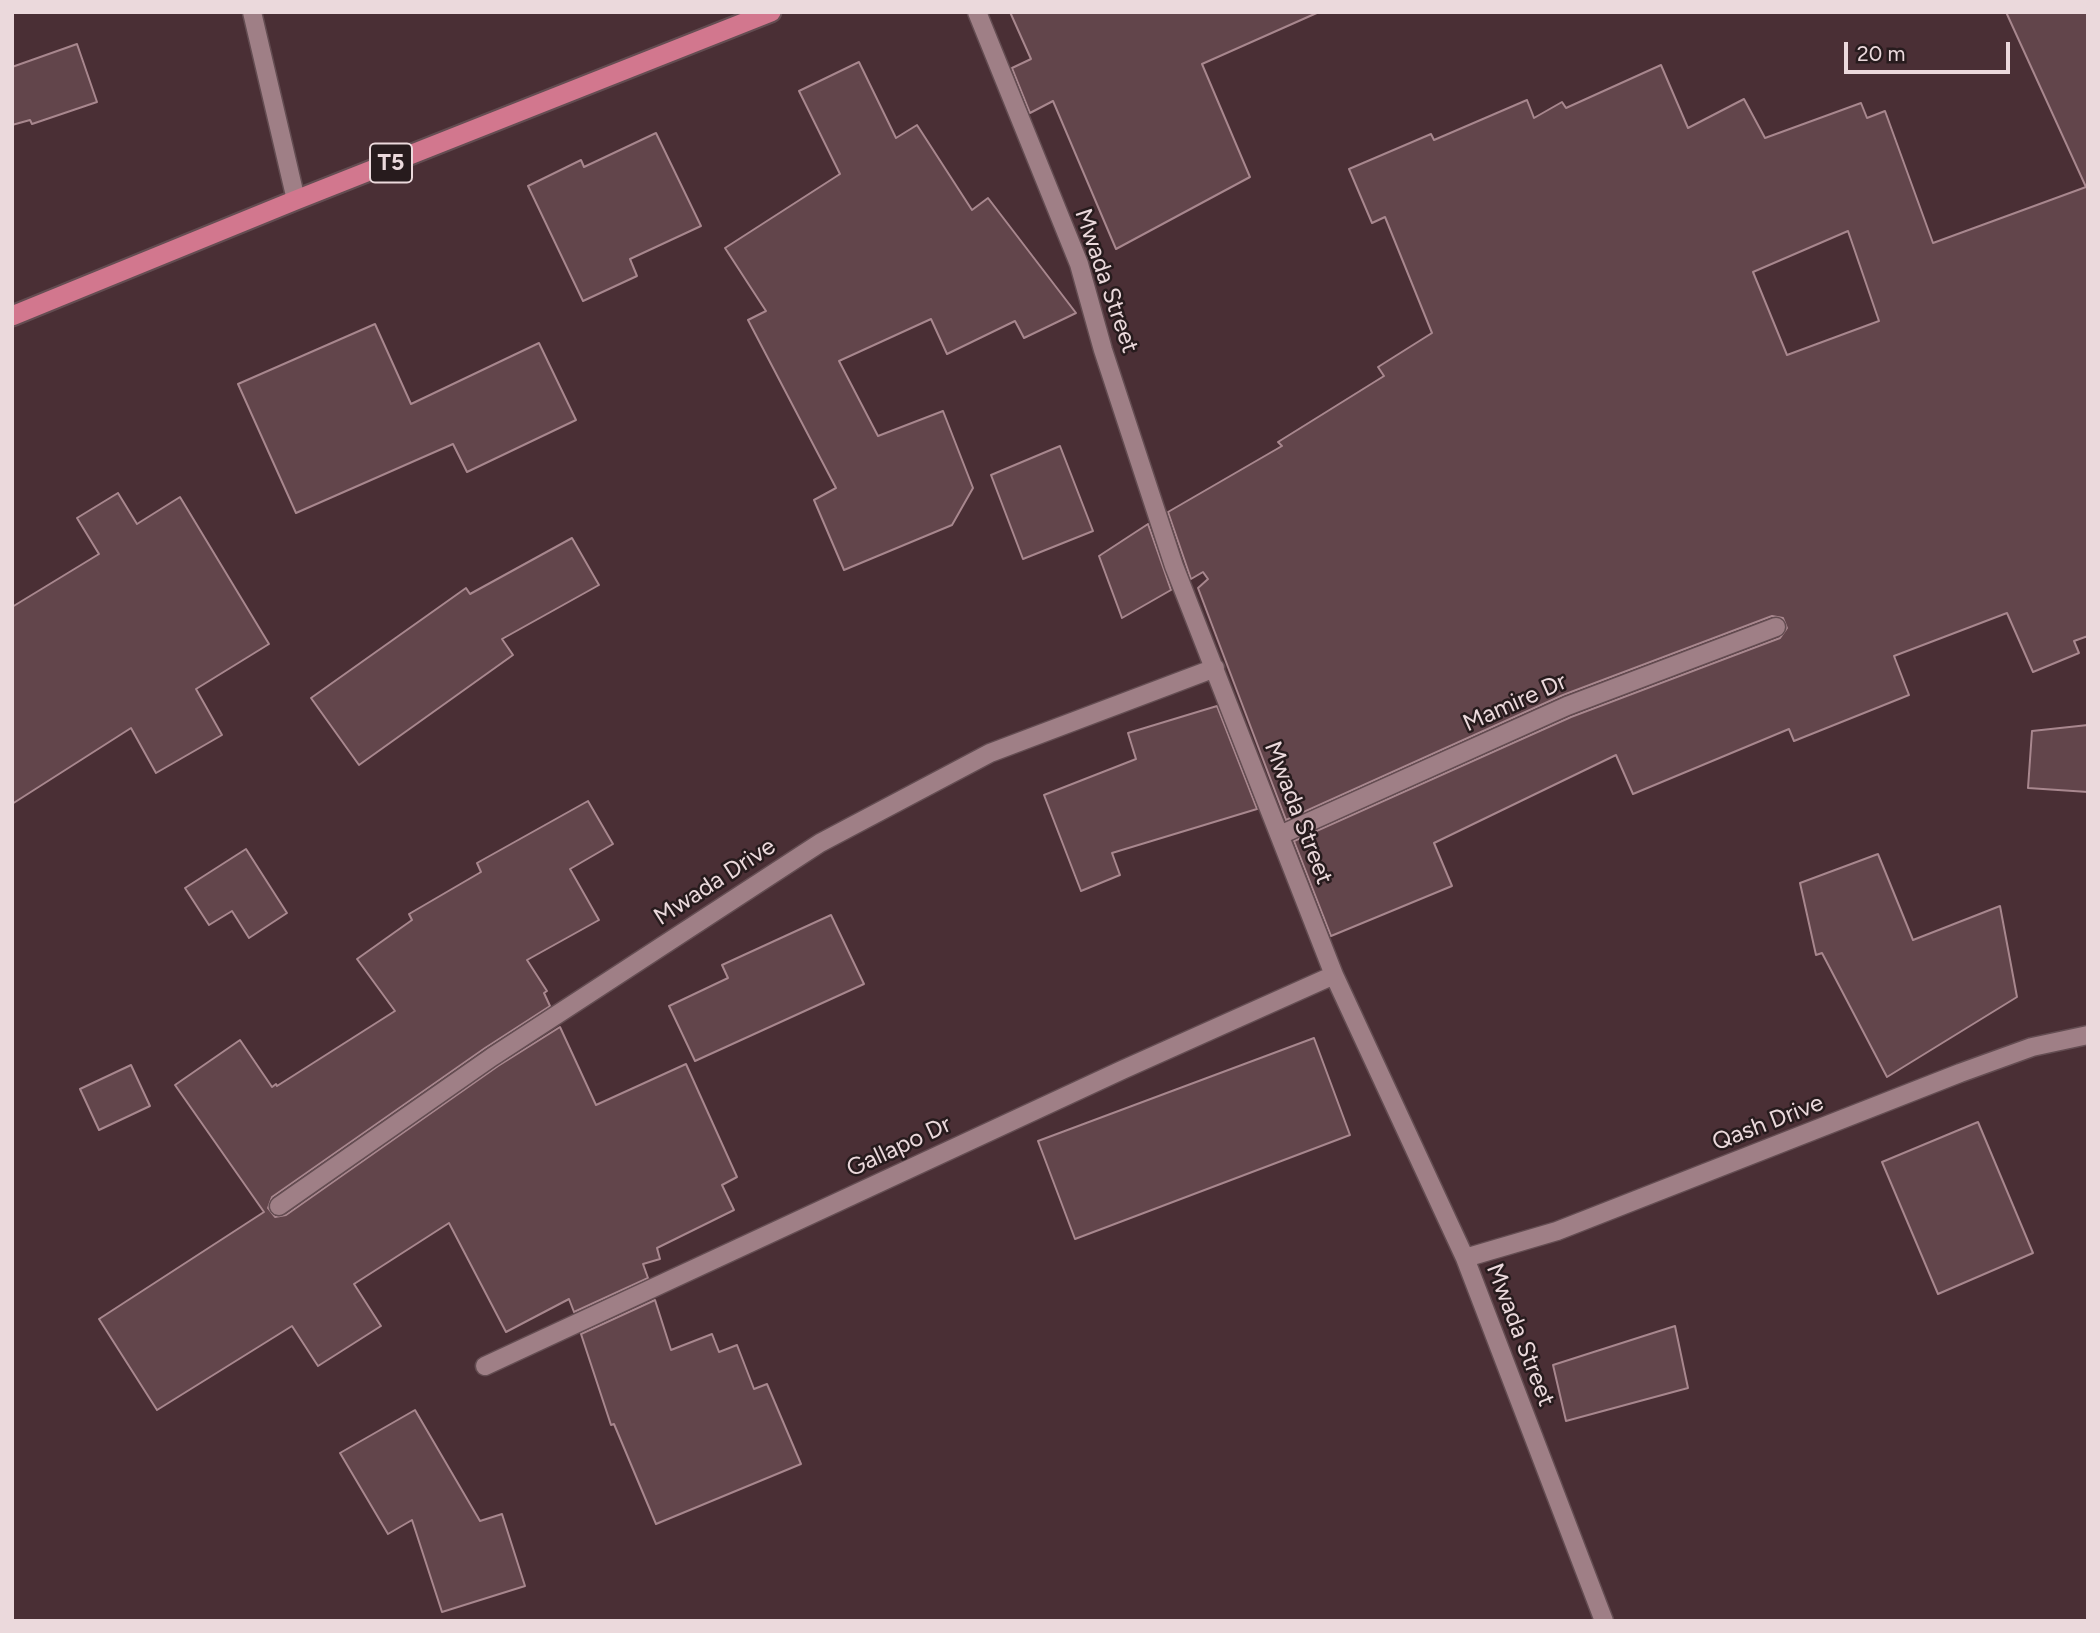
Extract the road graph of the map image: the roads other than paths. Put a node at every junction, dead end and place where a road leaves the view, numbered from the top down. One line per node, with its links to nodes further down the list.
1 (252, 12): 4 (street)
2 (771, 12): 4 (highway, T5)
3 (977, 12): 7 (street, Mwada Street)
4 (296, 200): 5 (highway, T5)
5 (12, 316)
6 (1776, 627): 8 (street, Mamire Dr)
7 (1215, 668): 8 (street, Mwada Street); 11 (street, Mwada Drive)
8 (1280, 835): 9 (street, Mwada Street)
9 (1334, 975): 12 (street, Mwada Street); 13 (street, Gallapo Dr)
10 (2088, 1035): 12 (street, Qash Drive)
11 (279, 1206)
12 (1465, 1258): 14 (street, Mwada Street)
13 (485, 1366)
14 (1604, 1621)

